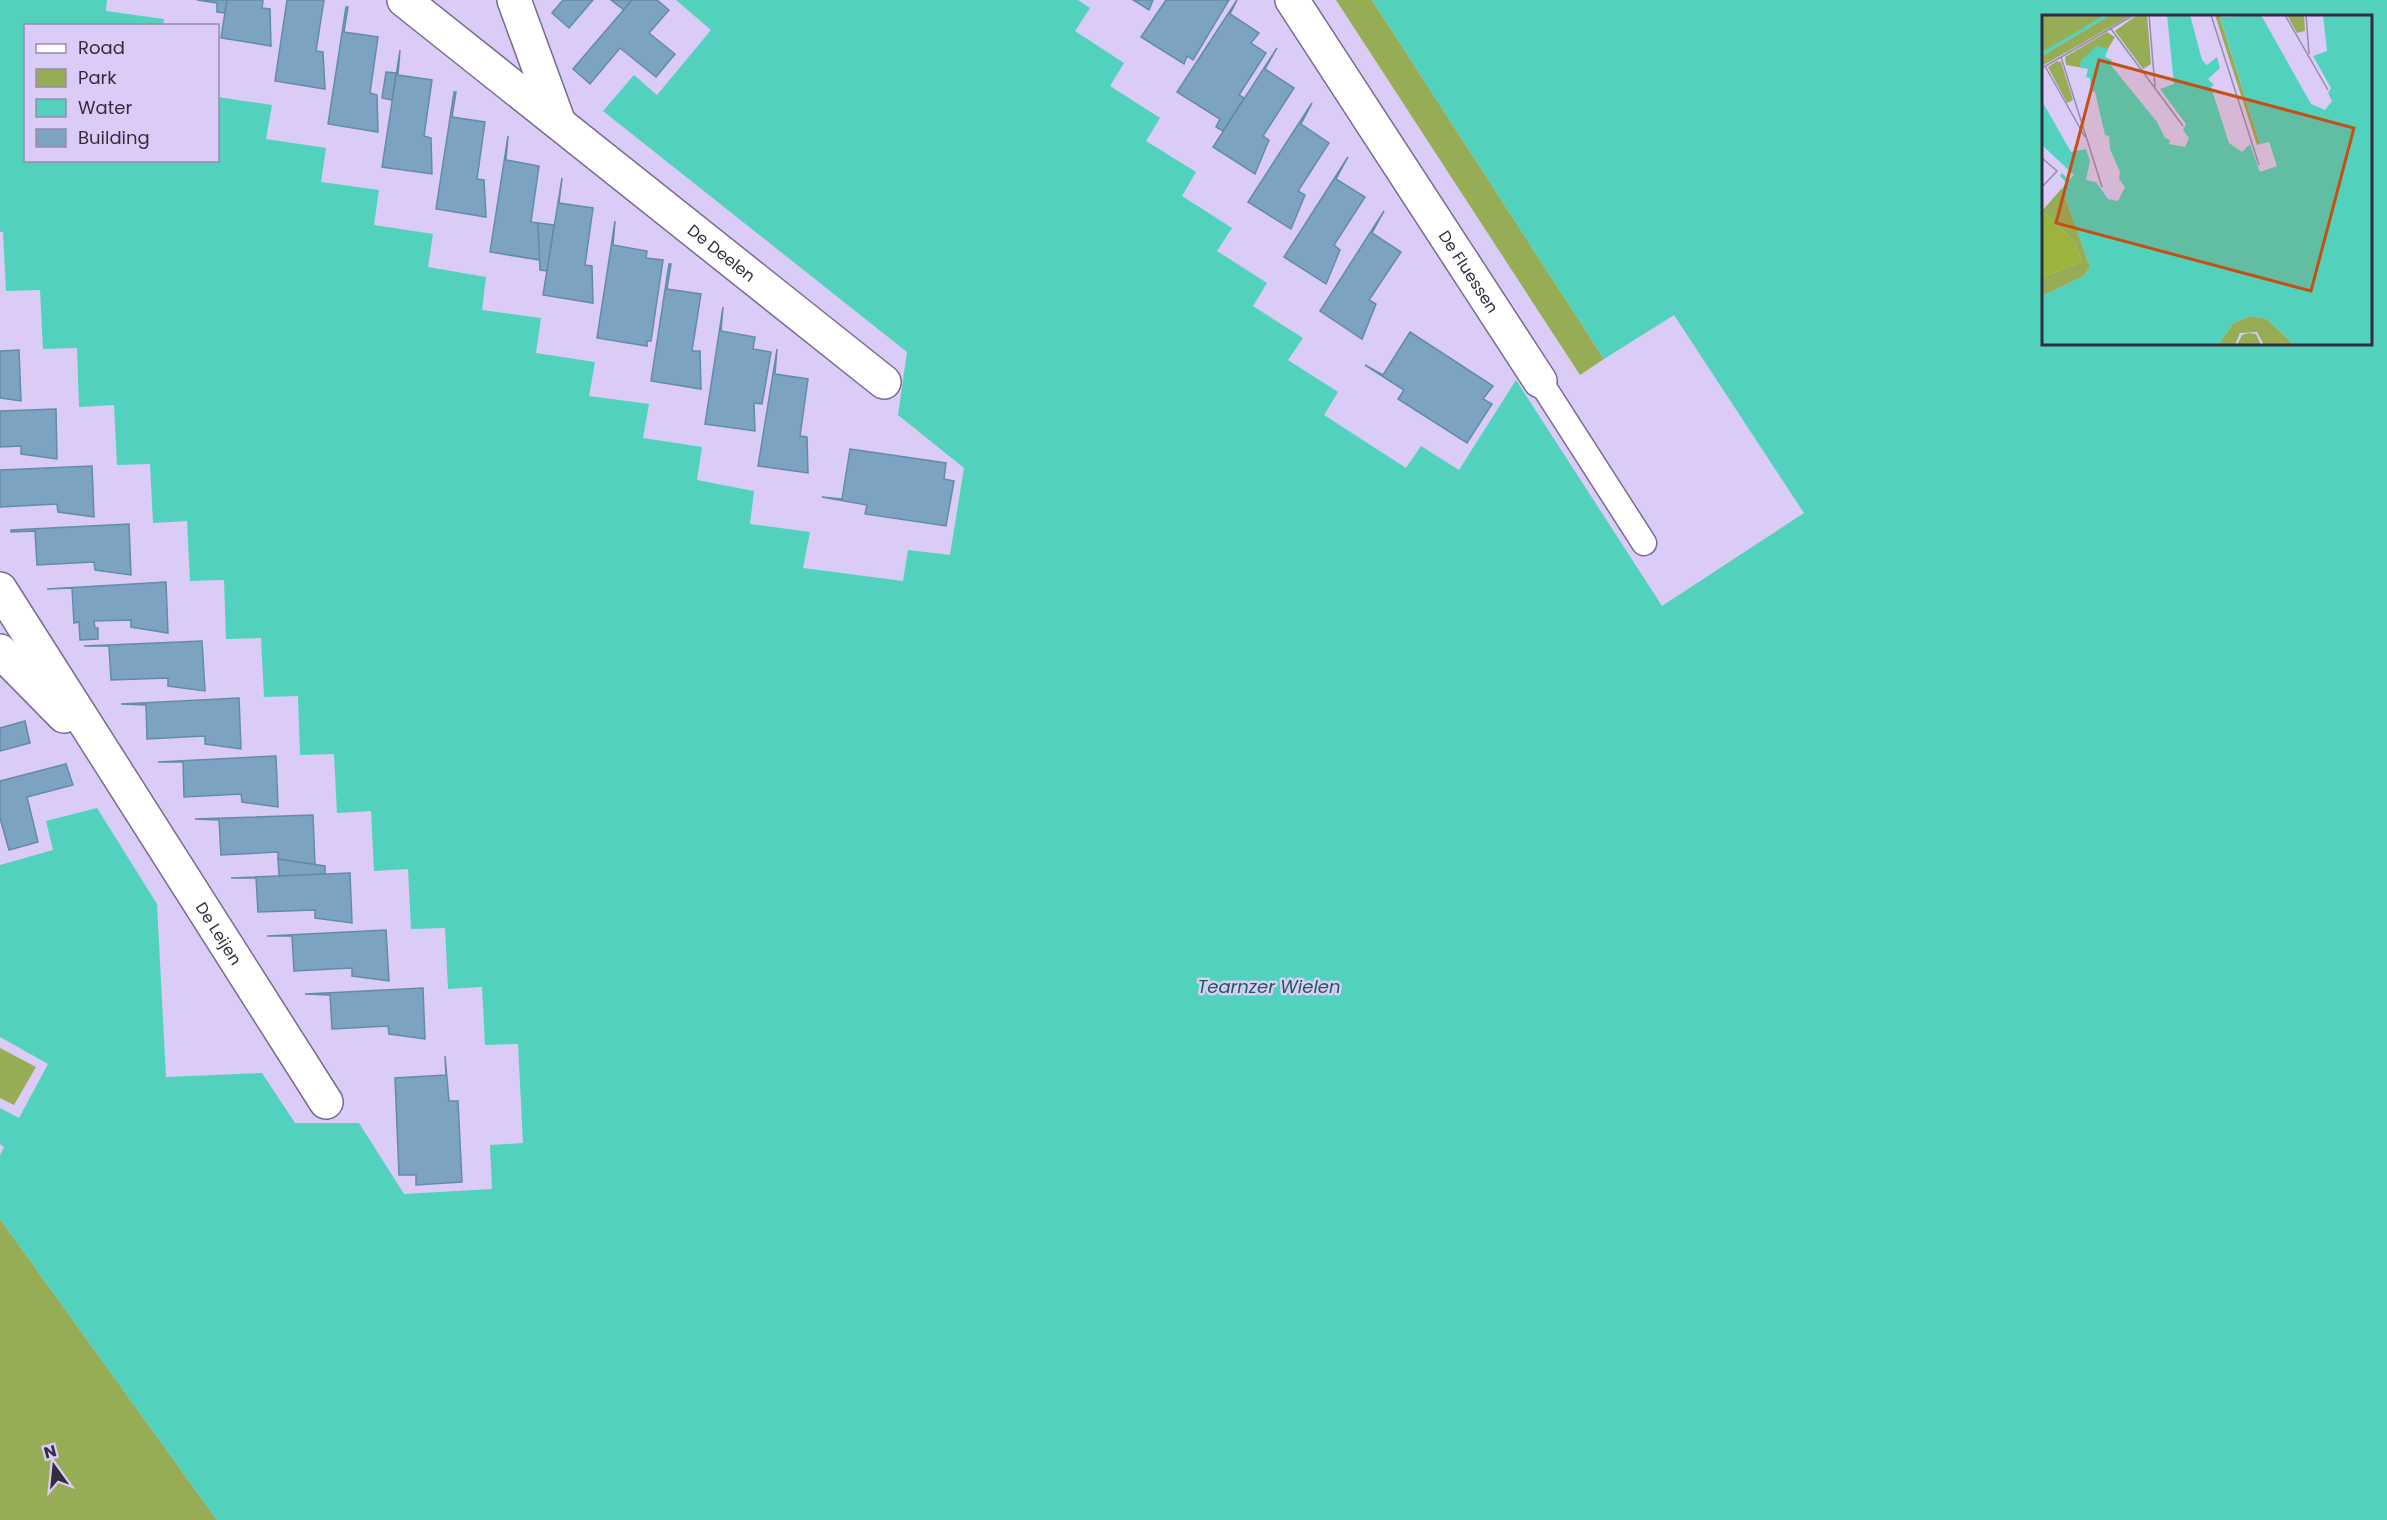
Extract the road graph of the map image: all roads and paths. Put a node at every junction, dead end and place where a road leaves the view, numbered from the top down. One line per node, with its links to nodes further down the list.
1 (404, 0): 4 (street, De Deelen)
2 (514, 0): 4 (street)
3 (1292, 0): 5 (street, De Fluessen)
4 (559, 123): 6 (street, De Deelen)
5 (1540, 381): 7 (street, De Fluessen)
6 (884, 382)
7 (1644, 543)
8 (0, 589): 10 (street, De Leijen)
9 (0, 651): 10 (street, De Leijen)
10 (111, 764): 11 (street, De Leijen)
11 (326, 1102)

